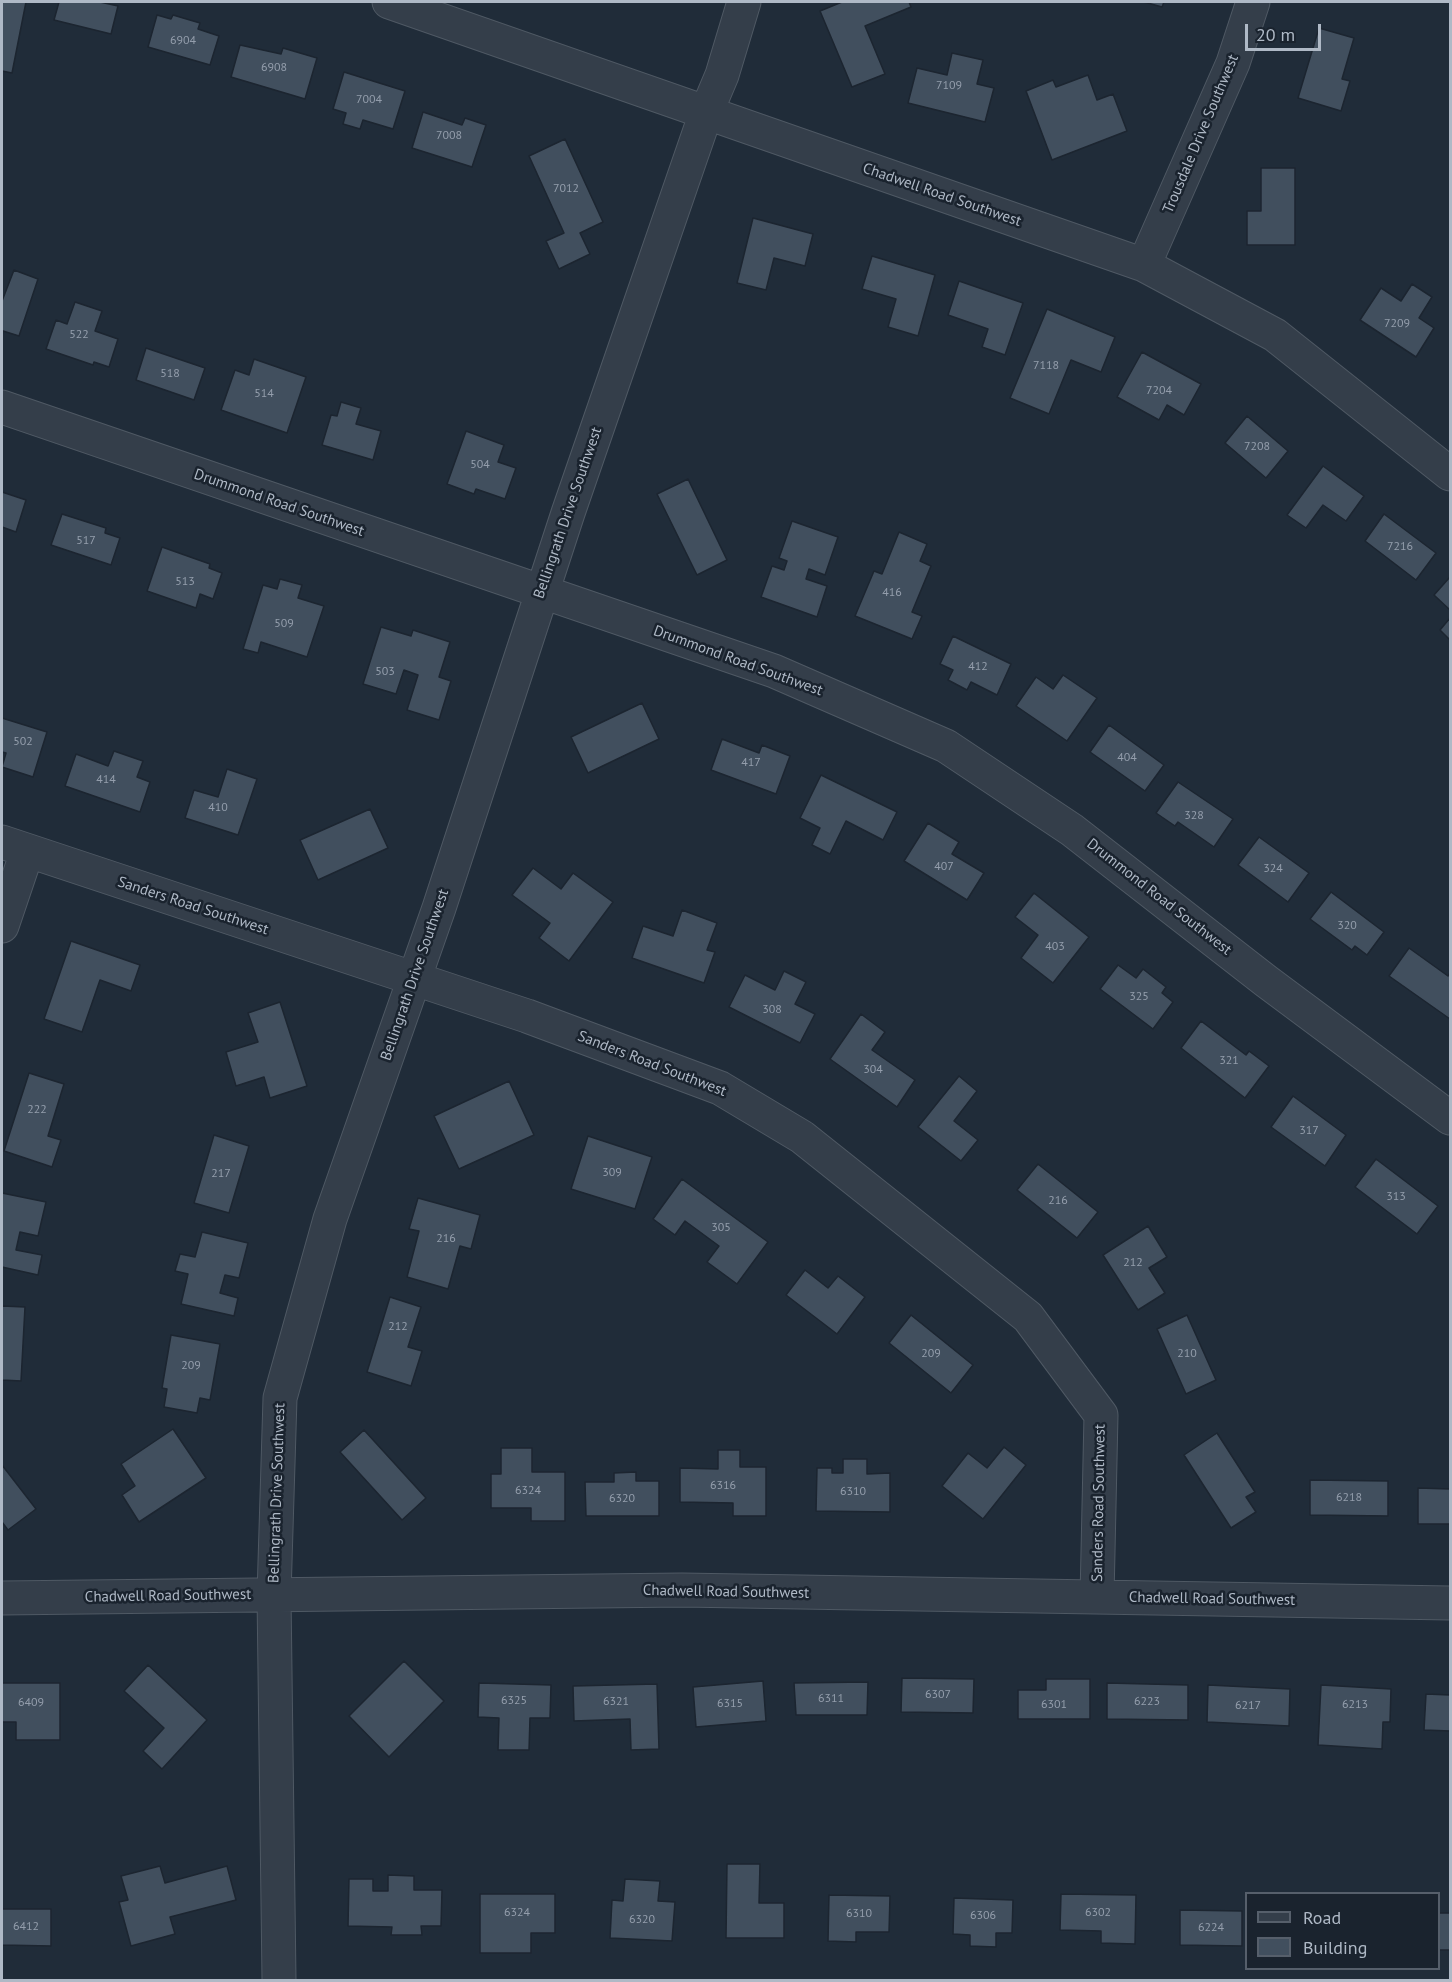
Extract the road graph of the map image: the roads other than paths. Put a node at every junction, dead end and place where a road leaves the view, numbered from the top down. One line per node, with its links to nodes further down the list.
1 (389, 2): 4 (street, Chadwell Road Southwest)
2 (744, 2): 4 (street, Bellingrath Drive Southwest)
3 (1252, 2): 5 (street, Trousdale Drive Southwest)
4 (706, 113): 5 (street, Chadwell Road Southwest); 8 (street, Bellingrath Drive Southwest)
5 (1144, 265): 7 (street, Chadwell Road Southwest)
6 (2, 407): 8 (street, Drummond Road Southwest)
7 (1450, 474)
8 (542, 591): 11 (street, Bellingrath Drive Southwest); 12 (street, Drummond Road Southwest)
9 (14, 847): 10 (street); 11 (street, Sanders Road Southwest)
10 (2, 926)
11 (414, 979): 13 (street, Bellingrath Drive Southwest); 14 (street, Sanders Road Southwest)
12 (1450, 1118)
13 (274, 1595): 14 (street, Chadwell Road Southwest); 15 (street, Chadwell Road Southwest); 17 (street, Bellingrath Drive Southwest)
14 (1097, 1597): 16 (street, Chadwell Road Southwest)
15 (2, 1598)
16 (1450, 1603)
17 (279, 1980)

